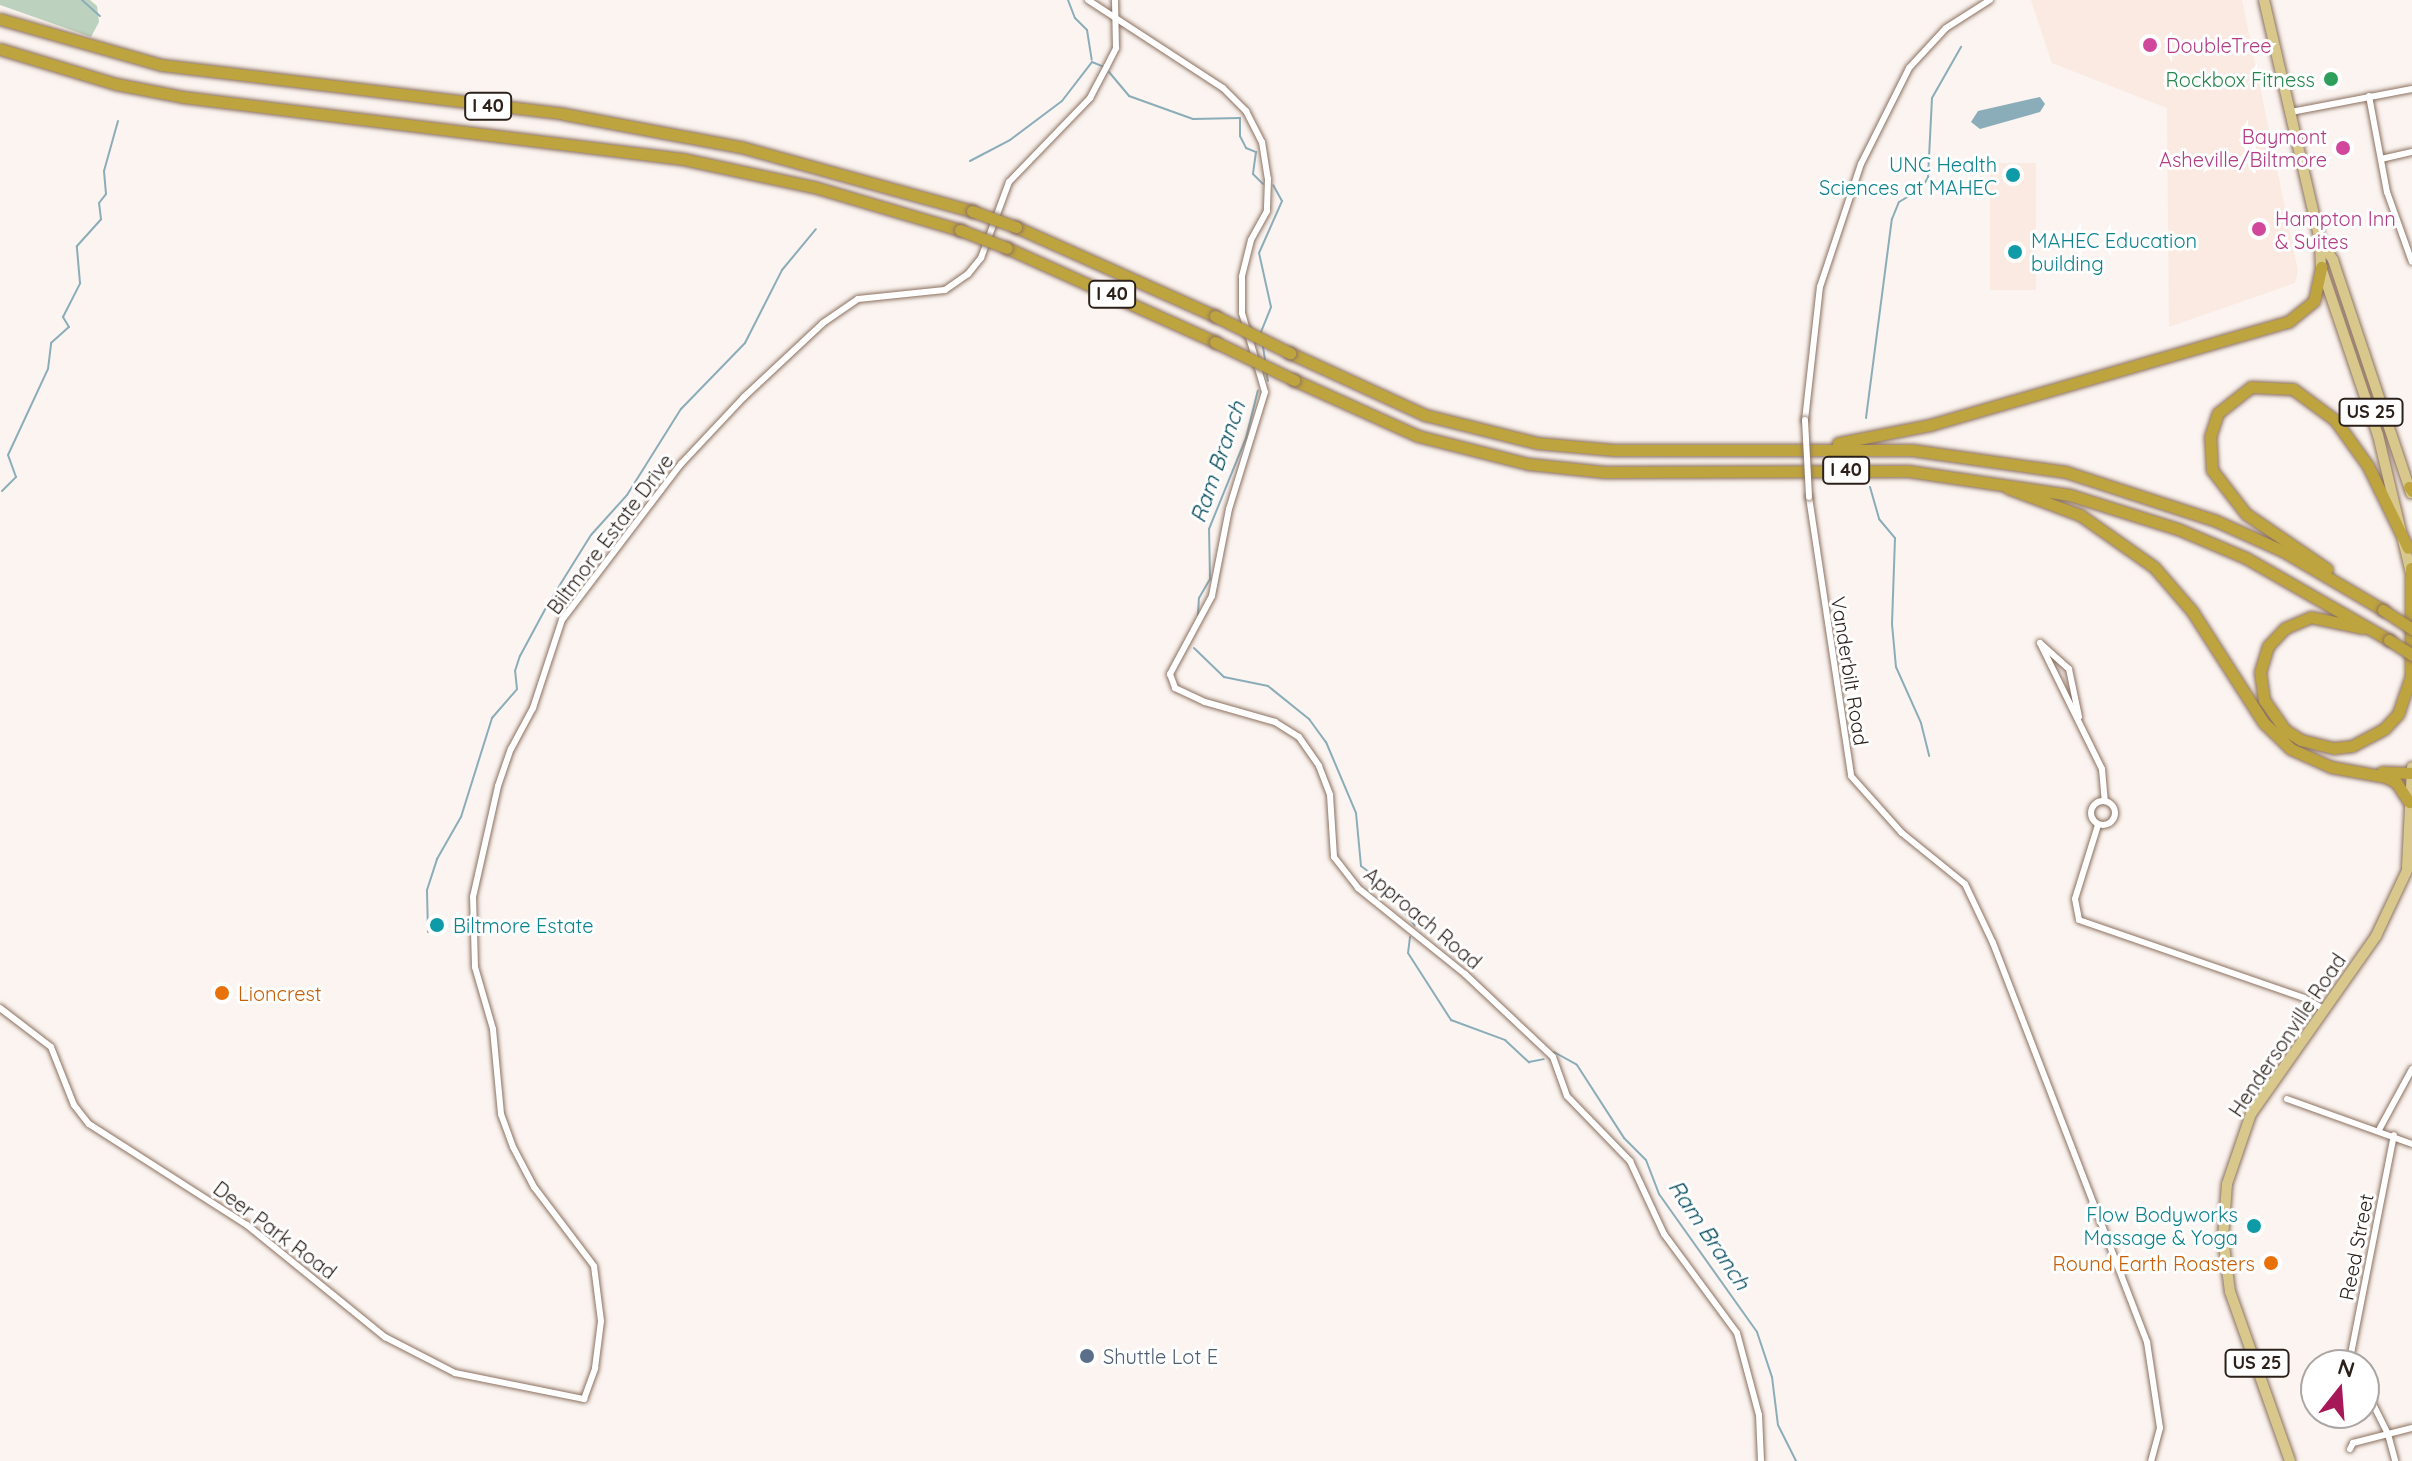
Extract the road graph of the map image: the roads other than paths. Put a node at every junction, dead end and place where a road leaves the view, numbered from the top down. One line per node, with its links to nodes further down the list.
1 (1089, 0): 2 (street); 7 (street, Approach Road)
2 (1097, 0)
3 (1115, 0): 7 (street, Biltmore Estate Drive)
4 (1990, 0): 49 (street, Vanderbilt Road, bridge)
5 (2264, 0): 11 (main road, US 25)
6 (0, 19): 18 (highway, I 40, bridge)
7 (1119, 21): 43 (street, Biltmore Estate Drive); 48 (street, Approach Road)
8 (0, 49): 19 (highway, I 40, bridge)
9 (2412, 89): 10 (street)
10 (2369, 96): 11 (street); 13 (street)
11 (2287, 113): 14 (main road, US 25)
12 (2412, 152): 13 (street)
13 (2381, 159): 15 (street)
14 (2320, 240): 17 (main road, US 25); 20 (main road, US 25)
15 (2409, 247): 16 (street)
16 (2412, 262)
17 (2321, 267): 18 (highway); 21 (main road, US 25)
18 (1812, 448): 24 (highway, I 40)
19 (1985, 479): 26 (highway, I 40); 30 (highway)
20 (2411, 491)
21 (2408, 548): 22 (main road, US 25); 24 (highway)
22 (2411, 568): 23 (main road, US 25); 26 (highway)
23 (2412, 586)
24 (2352, 590): 25 (highway, I 40, bridge)
25 (2412, 629)
26 (2384, 637): 27 (highway, I 40, bridge)
27 (2412, 655)
28 (2080, 721): 28 (street); 31 (street)
29 (2412, 771): 30 (highway); 32 (main road, Hendersonville Road / US 25)
30 (2357, 772): 32 (highway)
31 (2105, 801): 33 (street); 33 (street)
32 (2409, 802): 34 (main road, Hendersonville Road / US 25)
33 (2098, 825): 36 (street)
34 (2410, 866): 36 (main road, Hendersonville Road / US 25)
35 (0, 1008): 43 (street, Deer Park Road)
36 (2324, 1009): 50 (main road, Hendersonville Road / US 25)
37 (2412, 1069): 39 (street)
38 (2287, 1099): 39 (street)
39 (2380, 1128): 40 (street)
40 (2394, 1135): 41 (street); 42 (street, Reed Street)
41 (2412, 1144)
42 (2352, 1349)
43 (584, 1399)
44 (2380, 1418): 46 (street)
45 (2412, 1428): 46 (street)
46 (2388, 1434): 47 (street); 51 (street)
47 (2350, 1449)
48 (1761, 1461)
49 (2151, 1461)
50 (2290, 1461)
51 (2395, 1461)

